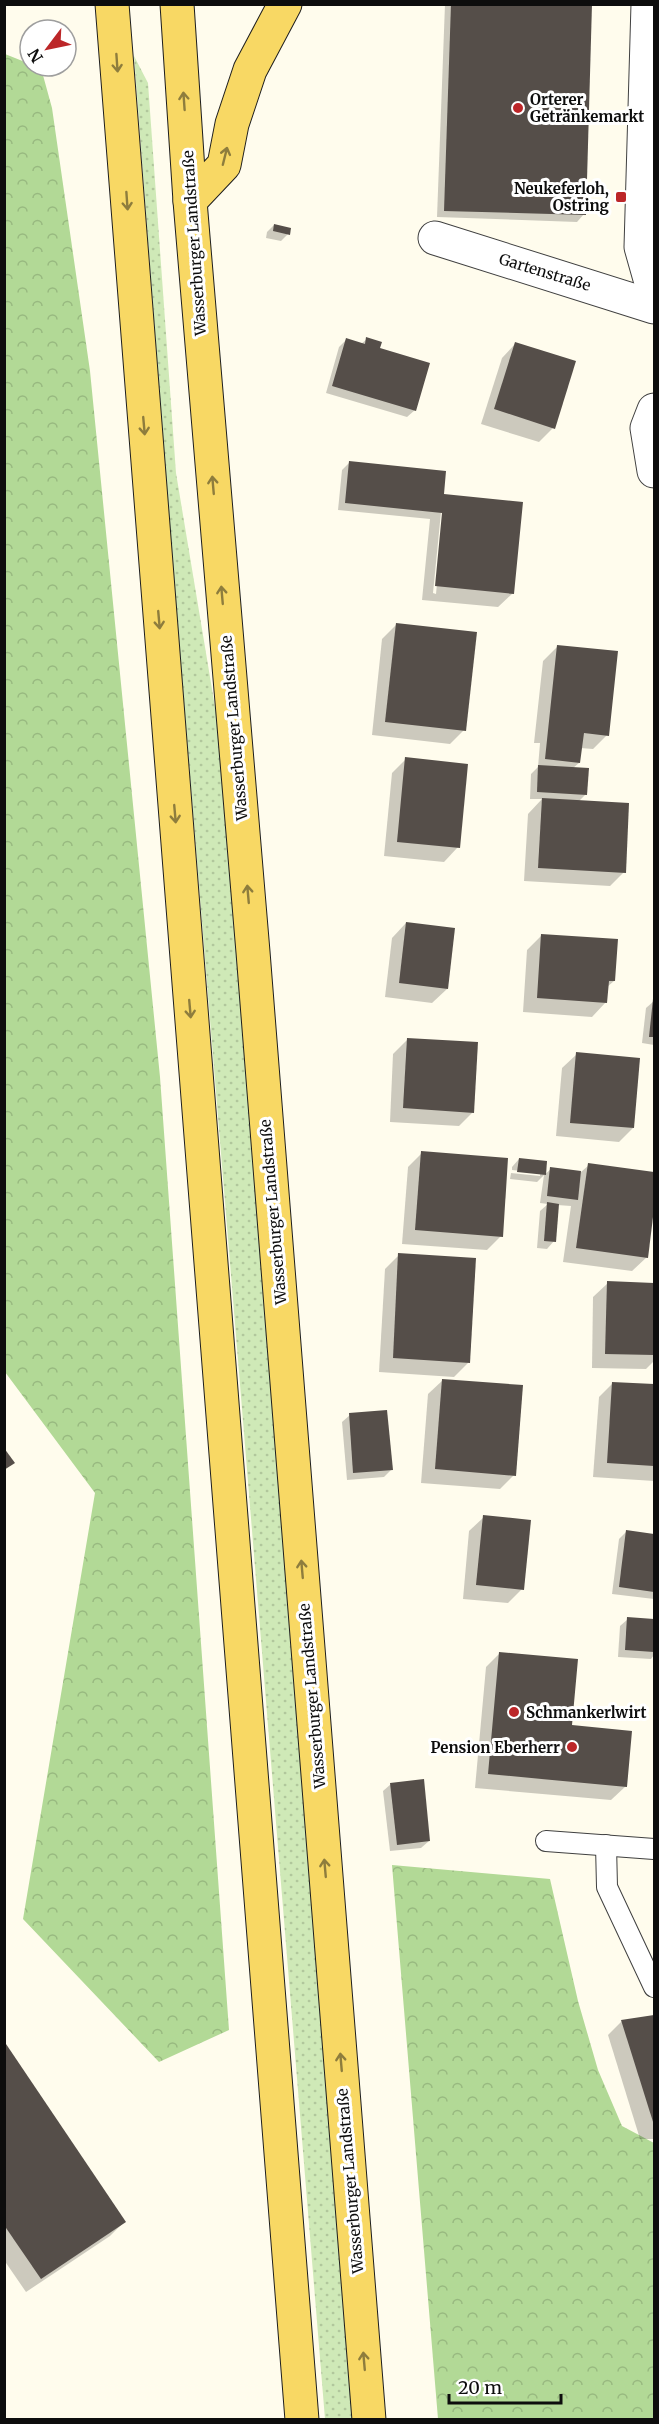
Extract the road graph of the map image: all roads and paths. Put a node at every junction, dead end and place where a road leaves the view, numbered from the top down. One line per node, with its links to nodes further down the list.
1 (112, 4): 15 (main road, one-way to 15)
2 (177, 4): 5 (main road, Wasserburger Landstraße, one-way to 2)
3 (285, 4): 5 (main road, one-way to 3)
4 (648, 4): 7 (street)
5 (190, 201): 16 (main road, Wasserburger Landstraße, one-way to 5)
6 (435, 238): 8 (street, Gartenstraße)
7 (654, 292)
8 (654, 307)
9 (654, 410): 10 (street)
10 (654, 471)
11 (546, 1841): 12 (lane)
12 (606, 1845): 13 (lane); 14 (lane)
13 (654, 1850)
14 (654, 1987)
15 (302, 2420)
16 (369, 2420)

